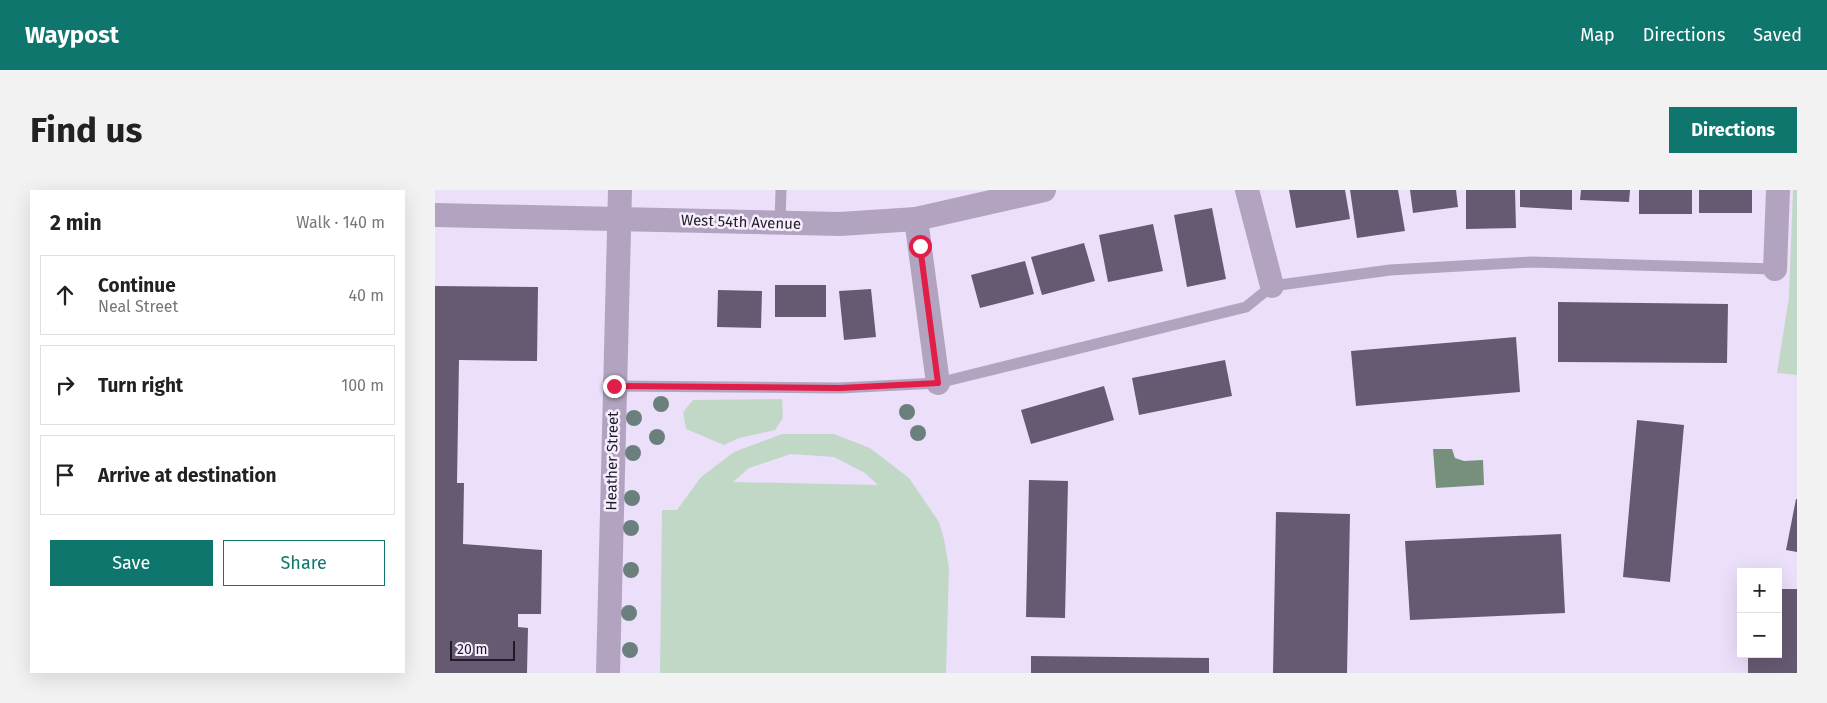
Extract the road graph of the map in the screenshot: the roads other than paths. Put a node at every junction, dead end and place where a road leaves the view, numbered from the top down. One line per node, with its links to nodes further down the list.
1 (620, 190): 7 (street, Heather Street)
2 (781, 190): 9 (lane)
3 (1044, 190): 8 (street, West 54th Avenue)
4 (1247, 190): 11 (street)
5 (1778, 190): 10 (street)
6 (435, 215): 7 (street, West 54th Avenue)
7 (619, 218): 9 (street, West 54th Avenue); 13 (street, Heather Street)
8 (916, 219): 9 (street, West 54th Avenue); 12 (street)
9 (780, 223)
10 (1775, 269): 11 (lane)
11 (1272, 286): 12 (lane)
12 (938, 383): 13 (lane)
13 (614, 386): 14 (street, Heather Street)
14 (608, 673)

